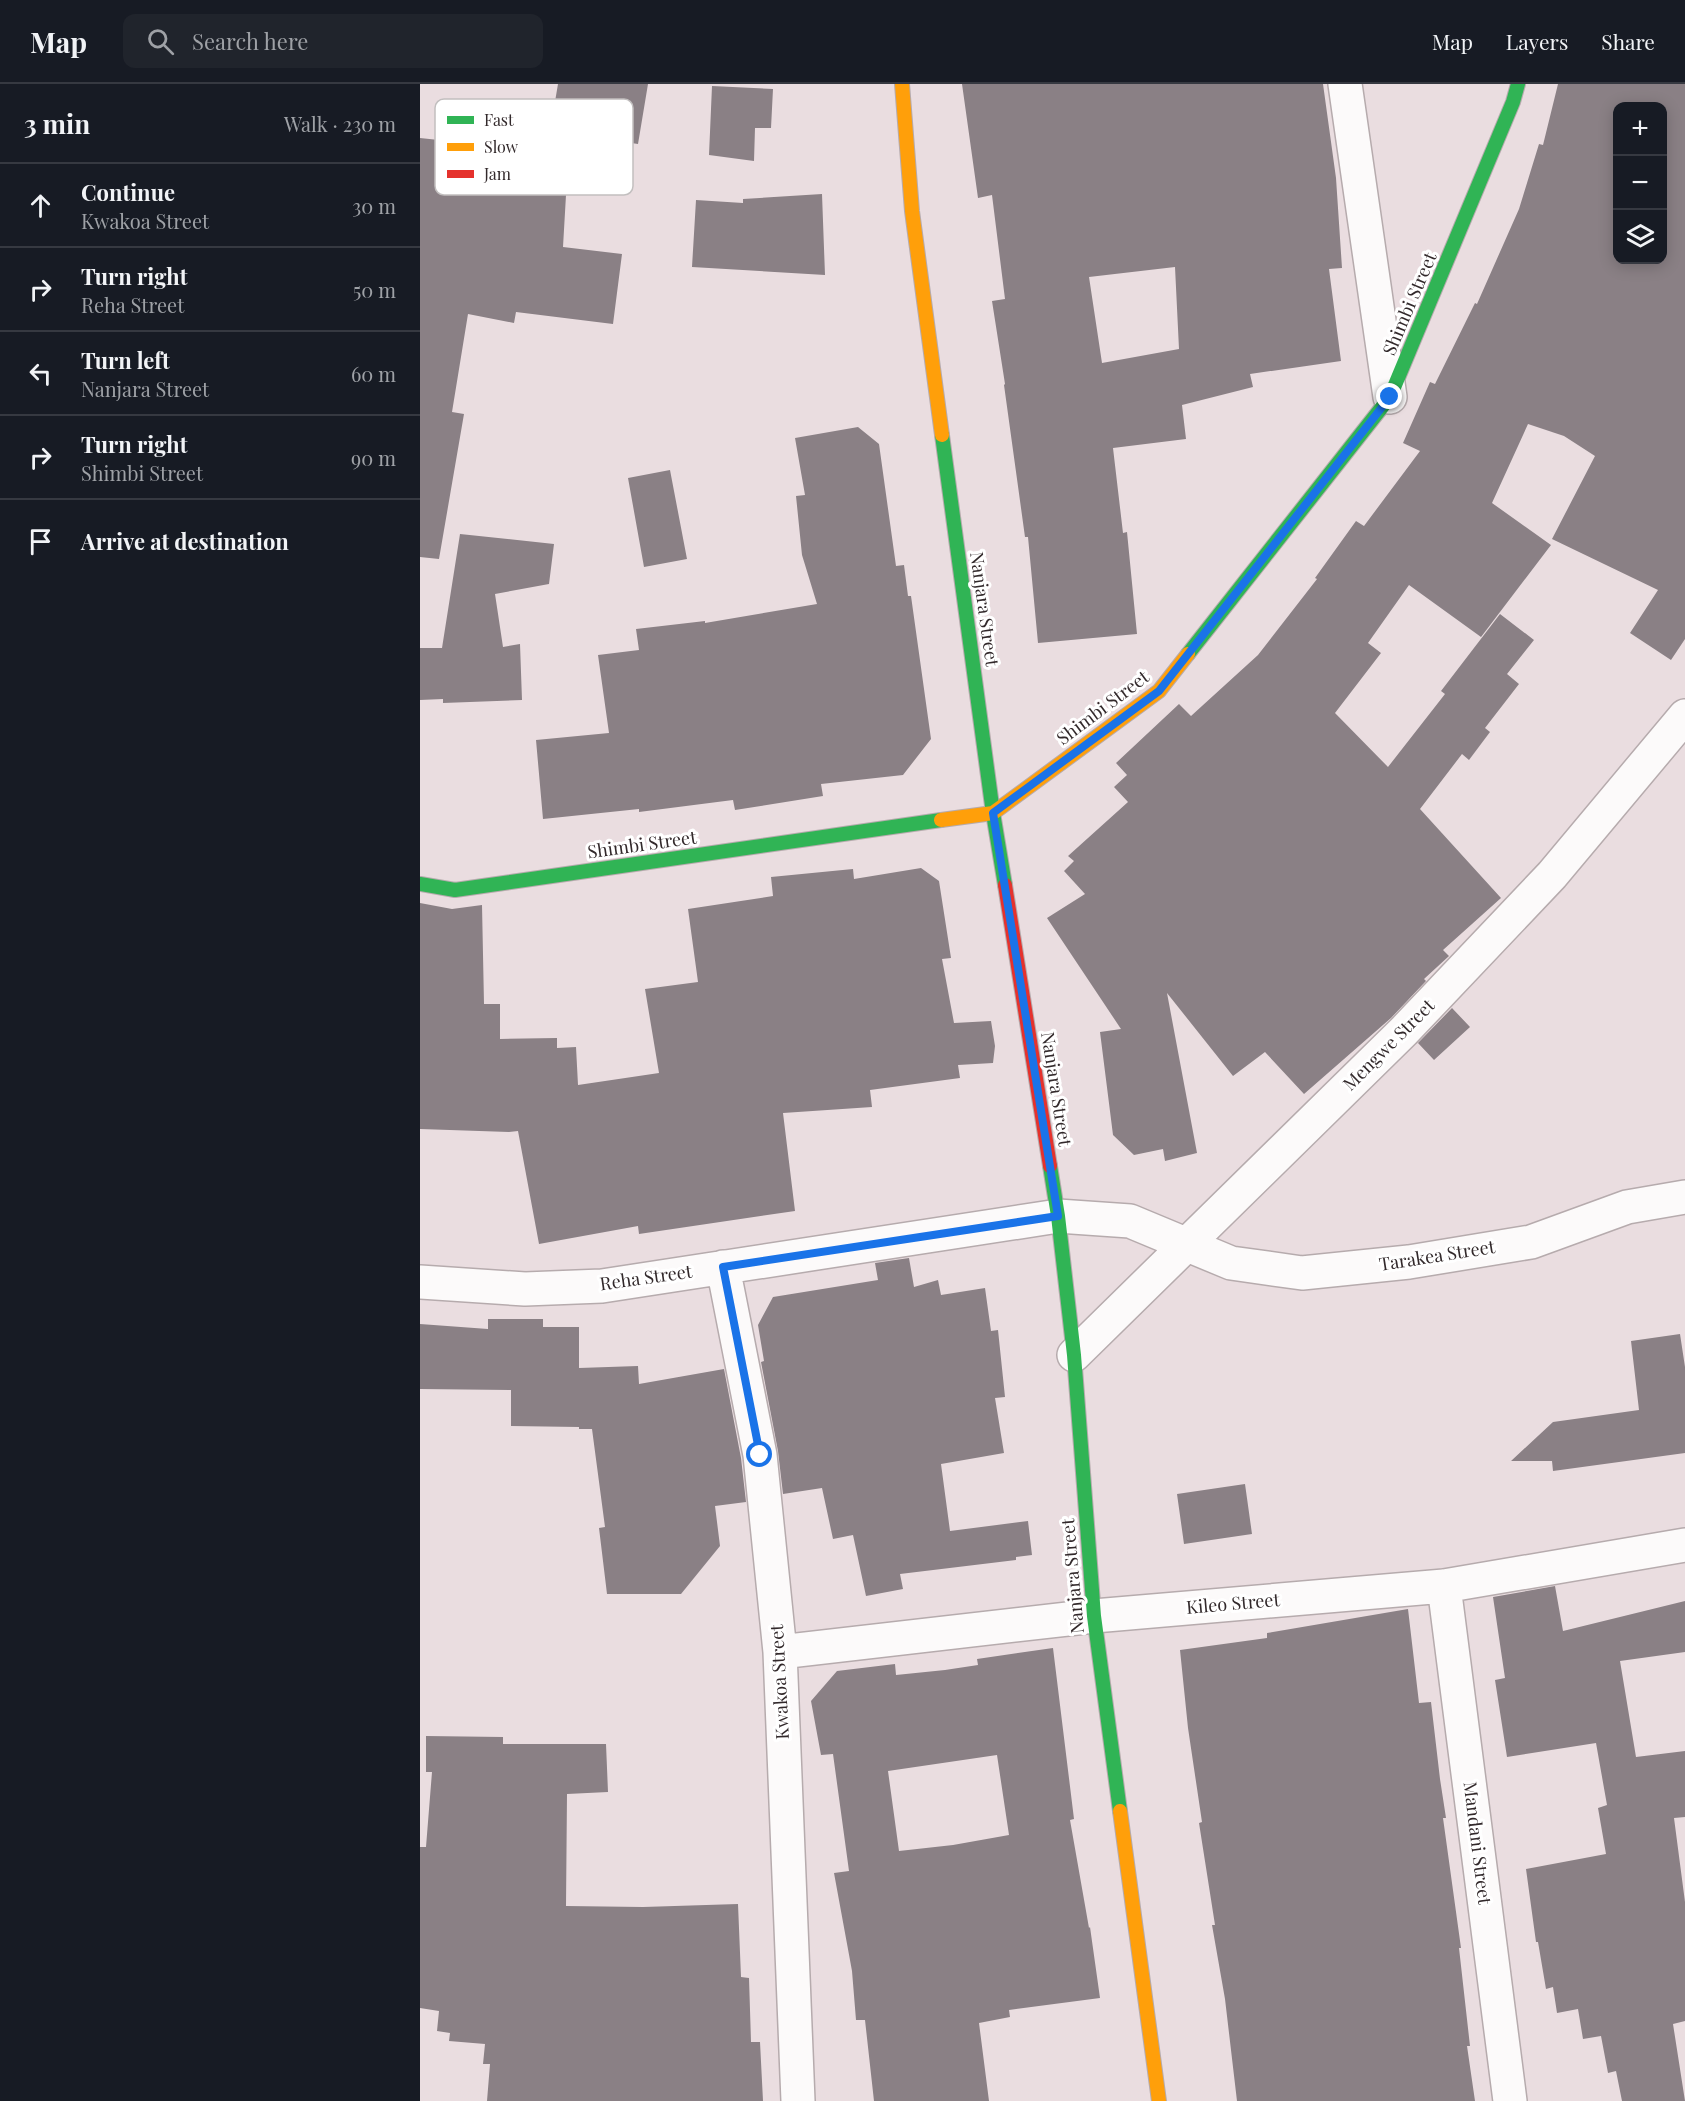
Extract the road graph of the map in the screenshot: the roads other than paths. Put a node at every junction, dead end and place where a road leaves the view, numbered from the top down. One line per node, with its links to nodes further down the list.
1 (902, 84): 6 (street, Nanjara Street)
2 (1345, 84): 4 (street)
3 (1518, 84): 4 (street, Shimbi Street)
4 (1390, 397): 6 (street, Shimbi Street)
5 (1685, 716): 10 (street, Mengwe Street)
6 (993, 813): 7 (street, Shimbi Street); 9 (street, Nanjara Street)
7 (420, 885)
8 (1685, 1197): 10 (street, Tarakea Street)
9 (1058, 1216): 10 (street, Reha Street); 11 (street, Reha Street); 13 (street, Nanjara Street)
10 (1186, 1245): 13 (street, Mengwe Street)
11 (723, 1267): 12 (street, Reha Street); 17 (street, Kwakoa Street)
12 (420, 1282)
13 (1074, 1355): 16 (street, Nanjara Street)
14 (1685, 1545): 15 (street, Kileo Street)
15 (1444, 1586): 16 (street, Kileo Street); 20 (street, Mandani Street)
16 (1094, 1616): 17 (street, Kileo Street); 19 (street, Nanjara Street)
17 (780, 1652): 18 (street, Kwakoa Street)
18 (798, 2101)
19 (1159, 2101)
20 (1510, 2101)

